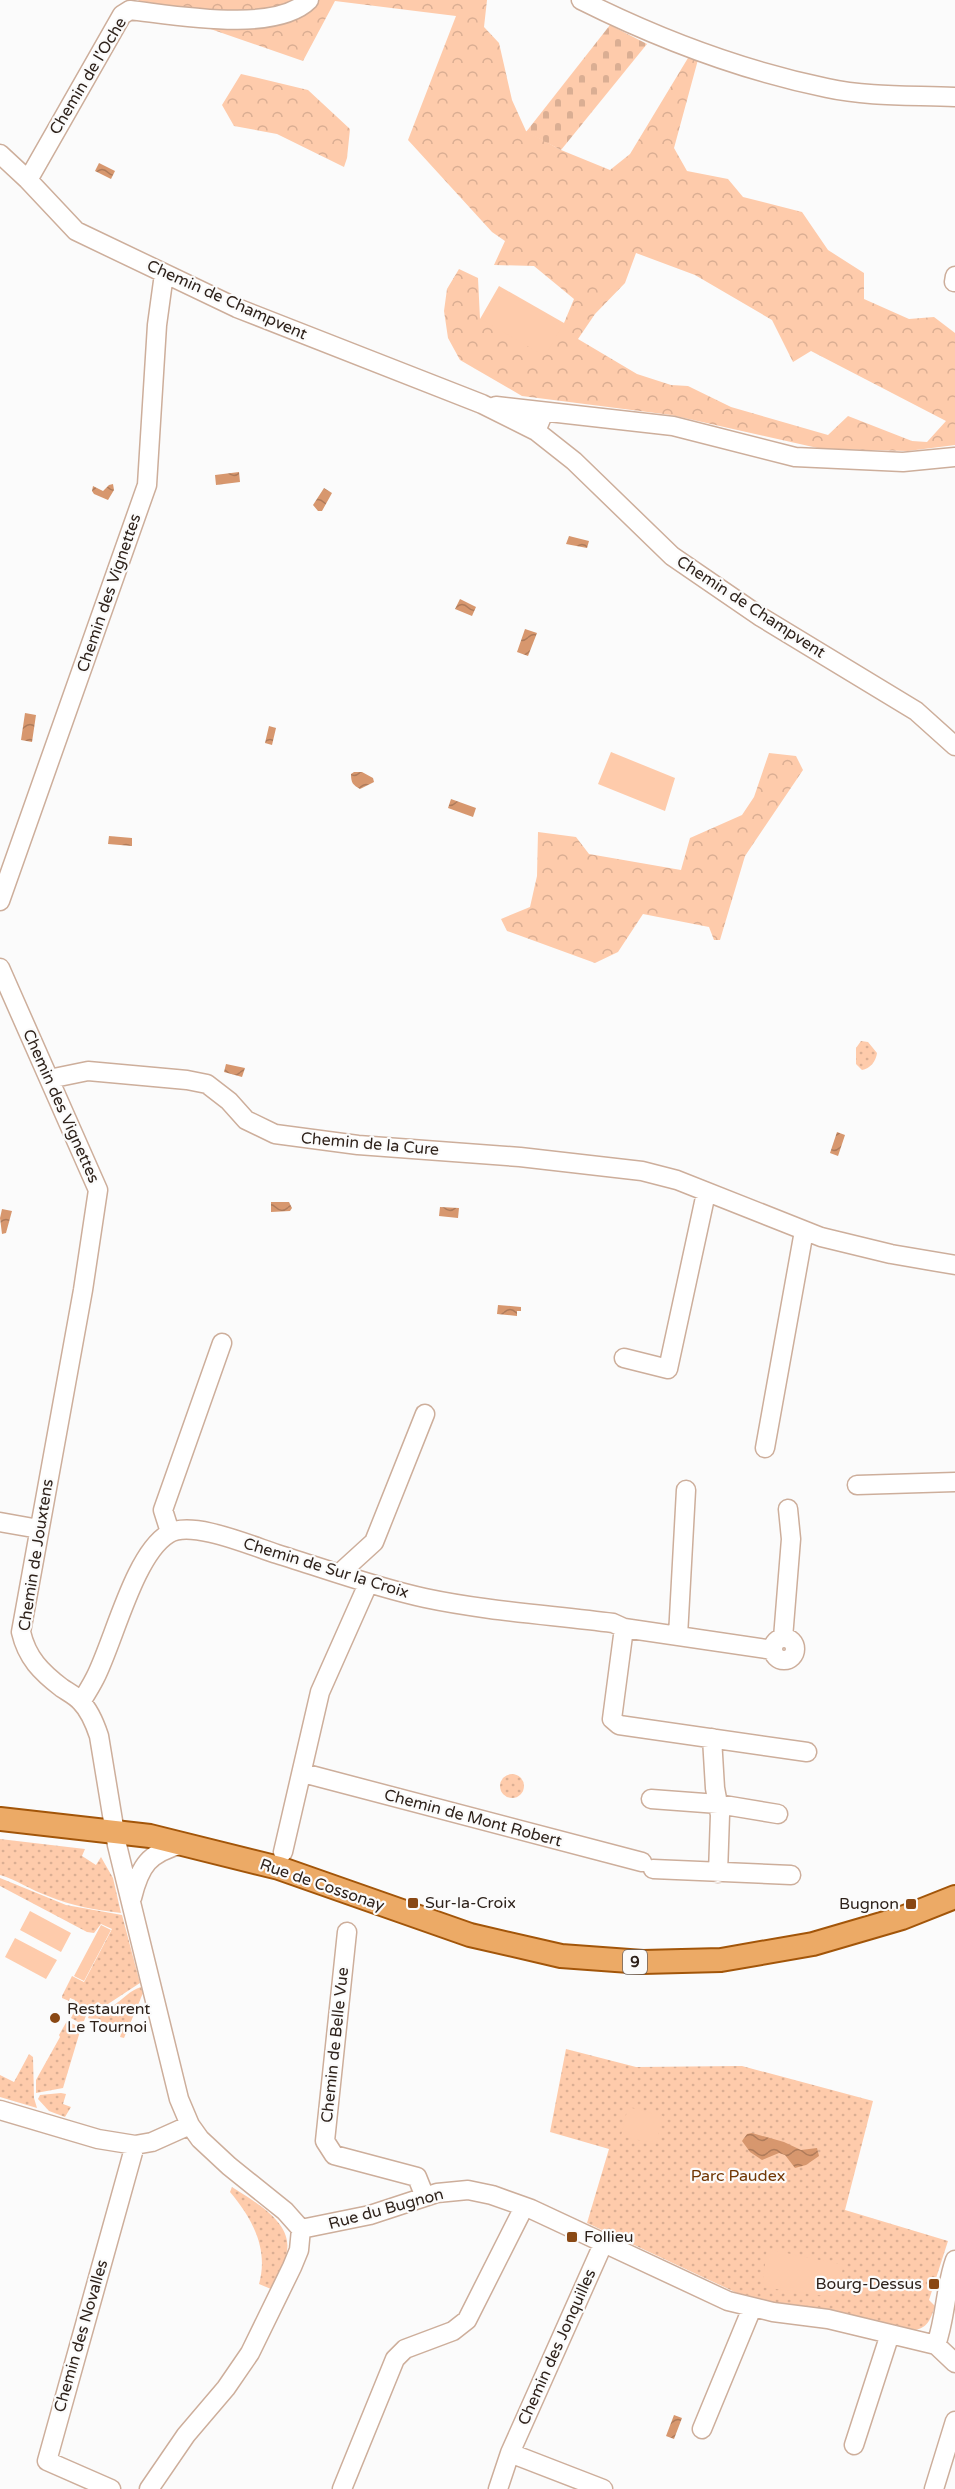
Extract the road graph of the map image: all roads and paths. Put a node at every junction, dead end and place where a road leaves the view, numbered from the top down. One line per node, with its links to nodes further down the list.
1 (309, 0): 5 (street, Chemin de l'Oche)
2 (581, 0): 3 (street)
3 (955, 97)
4 (0, 154): 5 (street, Chemin de Champvent)
5 (28, 180): 6 (street, Chemin de Champvent)
6 (164, 274): 7 (street, Chemin de Champvent); 12 (street, Chemin des Vignettes)
7 (482, 404): 8 (street, Chemin de Champvent); 9 (street, Chemin de Champvent)
8 (544, 412): 9 (street); 10 (street, Chemin de Champvent)
9 (536, 430): 11 (street, Chemin de Champvent)
10 (955, 457)
11 (955, 746)
12 (0, 901)
13 (0, 968): 14 (street, Chemin des Vignettes)
14 (49, 1079): 15 (street, Chemin de la Cure); 18 (street, Chemin des Vignettes)
15 (706, 1193): 16 (street, Chemin de la Cure); 20 (street)
16 (804, 1231): 17 (street, Chemin de la Cure); 22 (street)
17 (955, 1265)
18 (84, 1284): 28 (street, Chemin de Jouxtens)
19 (222, 1343): 29 (street)
20 (624, 1358)
21 (425, 1414): 30 (street)
22 (765, 1448)
23 (955, 1482): 24 (street)
24 (856, 1485)
25 (686, 1490): 33 (street)
26 (788, 1509): 33 (street, Chemin de Sur la Croix)
27 (0, 1522): 28 (street)
28 (39, 1529): 34 (street, Chemin de Jouxtens)
29 (170, 1532): 30 (street, Chemin de Sur la Croix); 34 (street)
30 (340, 1573): 31 (street, Chemin de Sur la Croix)
31 (368, 1584): 32 (street, Chemin de Sur la Croix); 37 (street)
32 (624, 1628): 33 (street, Chemin de Sur la Croix); 35 (street)
33 (678, 1636)
34 (81, 1701): 42 (street, Chemin de Jouxtens)
35 (712, 1738): 36 (street); 39 (street)
36 (807, 1752)
37 (303, 1773): 44 (street); 45 (street, Chemin de Mont Robert)
38 (651, 1798): 39 (street)
39 (718, 1804): 40 (street); 45 (street)
40 (778, 1814)
41 (0, 1818): 42 (main road, Rue de Cossonay / 9)
42 (114, 1832): 43 (main road, Rue de Cossonay / 9); 48 (street, Chemin de Jouxtens)
43 (183, 1844): 47 (main road, Rue de Cossonay / 9); 48 (street, Chemin de Jouxtens)
44 (284, 1852)
45 (718, 1873): 46 (street)
46 (791, 1875)
47 (955, 1897)
48 (131, 1903): 51 (street, Chemin de Jouxtens)
49 (347, 1932): 53 (street, Chemin de Belle Vue)
50 (0, 2110): 52 (street)
51 (190, 2125): 52 (street); 55 (street, Chemin de Jouxtens)
52 (135, 2145): 67 (street, Chemin des Novalles)
53 (425, 2197): 54 (street, Rue du Bugnon); 55 (street, Rue du Bugnon)
54 (525, 2207): 56 (street, Rue du Bugnon); 69 (street)
55 (301, 2229): 68 (street)
56 (604, 2242): 59 (street, Rue du Bugnon); 66 (street, Chemin des Jonquilles)
57 (955, 2260): 58 (street)
58 (951, 2299): 61 (street)
59 (752, 2308): 60 (street, Rue du Bugnon); 64 (street)
60 (890, 2334): 61 (street, Rue du Bugnon); 65 (street)
61 (936, 2345): 62 (street)
62 (955, 2363)
63 (955, 2421): 72 (street)
64 (702, 2429)
65 (854, 2445)
66 (510, 2453): 70 (street, Chemin des Jonquilles); 71 (street)
67 (111, 2489)
68 (149, 2489)
69 (342, 2489)
70 (498, 2489)
71 (603, 2489)
72 (934, 2489)

